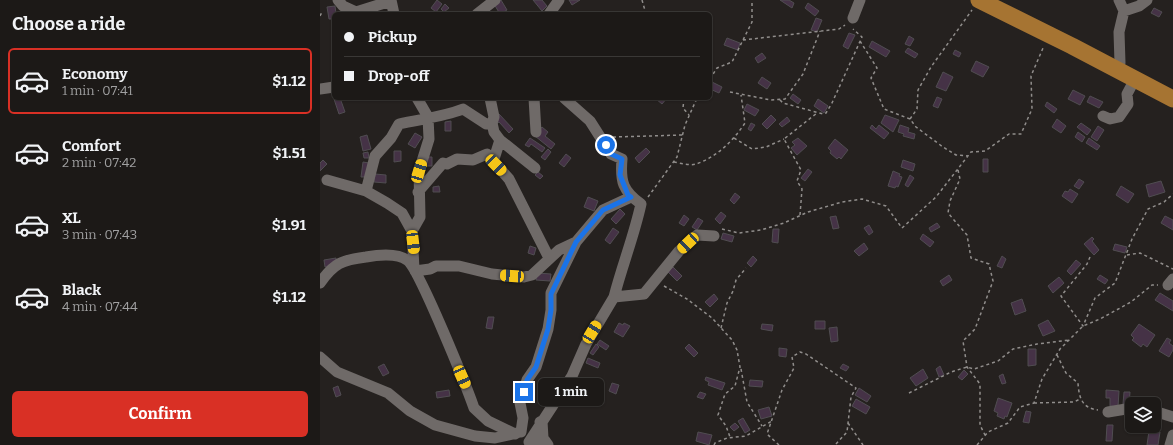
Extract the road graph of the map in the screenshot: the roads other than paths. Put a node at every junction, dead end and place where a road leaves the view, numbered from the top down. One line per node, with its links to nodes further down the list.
1 (338, 0): 2 (street)
2 (391, 0): 10 (street)
3 (495, 0): 11 (street)
4 (559, 0): 12 (street)
5 (860, 0): 13 (street)
6 (979, 0): 14 (main road)
7 (1119, 0): 9 (street)
8 (1147, 0): 9 (street)
9 (1124, 11): 14 (street)
10 (394, 12)
11 (480, 12)
12 (550, 12)
13 (850, 21)
14 (1116, 69): 15 (main road)
15 (1135, 79): 18 (main road); 23 (street)
16 (332, 87): 17 (street)
17 (320, 89)
18 (1173, 99)
19 (418, 100): 24 (street)
20 (490, 100): 25 (street)
21 (534, 100): 26 (street)
22 (566, 100): 33 (street)
23 (1103, 116)
24 (428, 117): 25 (street); 31 (street); 32 (street)
25 (492, 123): 27 (street)
26 (536, 132)
27 (500, 140): 28 (street); 29 (street)
28 (493, 162): 32 (street); 37 (street)
29 (535, 168)
30 (327, 180): 31 (street)
31 (366, 191): 34 (street)
32 (418, 192): 34 (street)
33 (631, 197): 36 (street); 40 (street)
34 (412, 232): 38 (street)
35 (714, 236): 40 (street)
36 (576, 242): 37 (street); 47 (street)
37 (550, 258): 38 (street)
38 (415, 270): 39 (street); 47 (street)
39 (320, 283)
40 (614, 297): 46 (street)
41 (320, 357): 47 (street)
42 (1125, 409): 43 (street)
43 (1108, 412)
44 (1161, 413): 45 (street)
45 (1173, 417)
46 (542, 421): 47 (street); 49 (street); 51 (street)
47 (518, 433)
48 (1173, 435): 52 (street)
49 (529, 444): 50 (street)
50 (541, 445)
51 (548, 445)
52 (1170, 445)

